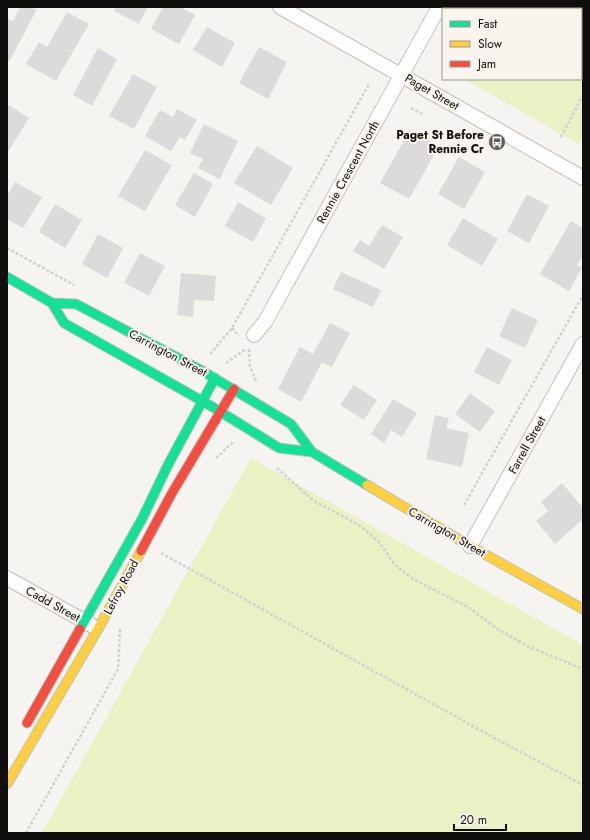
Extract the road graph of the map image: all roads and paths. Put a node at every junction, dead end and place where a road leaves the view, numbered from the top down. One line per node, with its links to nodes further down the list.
1 (280, 7): 3 (street, Paget Street)
2 (439, 7): 3 (street, Rennie Crescent North)
3 (402, 75): 9 (street, Paget Street); 13 (street, Rennie Crescent North)
4 (369, 84): 15 (path)
5 (583, 95): 8 (path)
6 (411, 108): 7 (path)
7 (424, 116)
8 (561, 137)
9 (583, 178)
10 (7, 277): 12 (main road, Carrington Street)
11 (583, 295): 24 (path)
12 (52, 303): 17 (main road, Carrington Street); 20 (main road, Carrington Street)
13 (254, 335)
14 (583, 344): 25 (street, Farrell Street)
15 (207, 357)
16 (226, 363): 18 (path)
17 (215, 378): 19 (main road, Carrington Street); 20 (main road, Lefroy Road)
18 (257, 383)
19 (234, 389): 21 (main road, Lefroy Road); 22 (main road, Carrington Street)
20 (203, 402): 21 (main road, Carrington Street); 31 (main road, Lefroy Road)
21 (221, 412): 22 (main road, Carrington Street); 33 (main road, Lefroy Road)
22 (312, 452): 25 (main road, Carrington Street)
23 (274, 465): 34 (path)
24 (464, 505)
25 (470, 546): 30 (main road, Carrington Street)
26 (164, 547): 27 (path)
27 (161, 553): 28 (path); 37 (path)
28 (157, 560)
29 (7, 578): 31 (street, Cadd Street)
30 (583, 609)
31 (84, 621): 33 (street, Cadd Street); 35 (main road, Lefroy Road)
32 (120, 626): 38 (path)
33 (98, 629): 36 (main road, Lefroy Road)
34 (583, 669)
35 (21, 734)
36 (7, 784)
37 (583, 785)
38 (26, 833)

